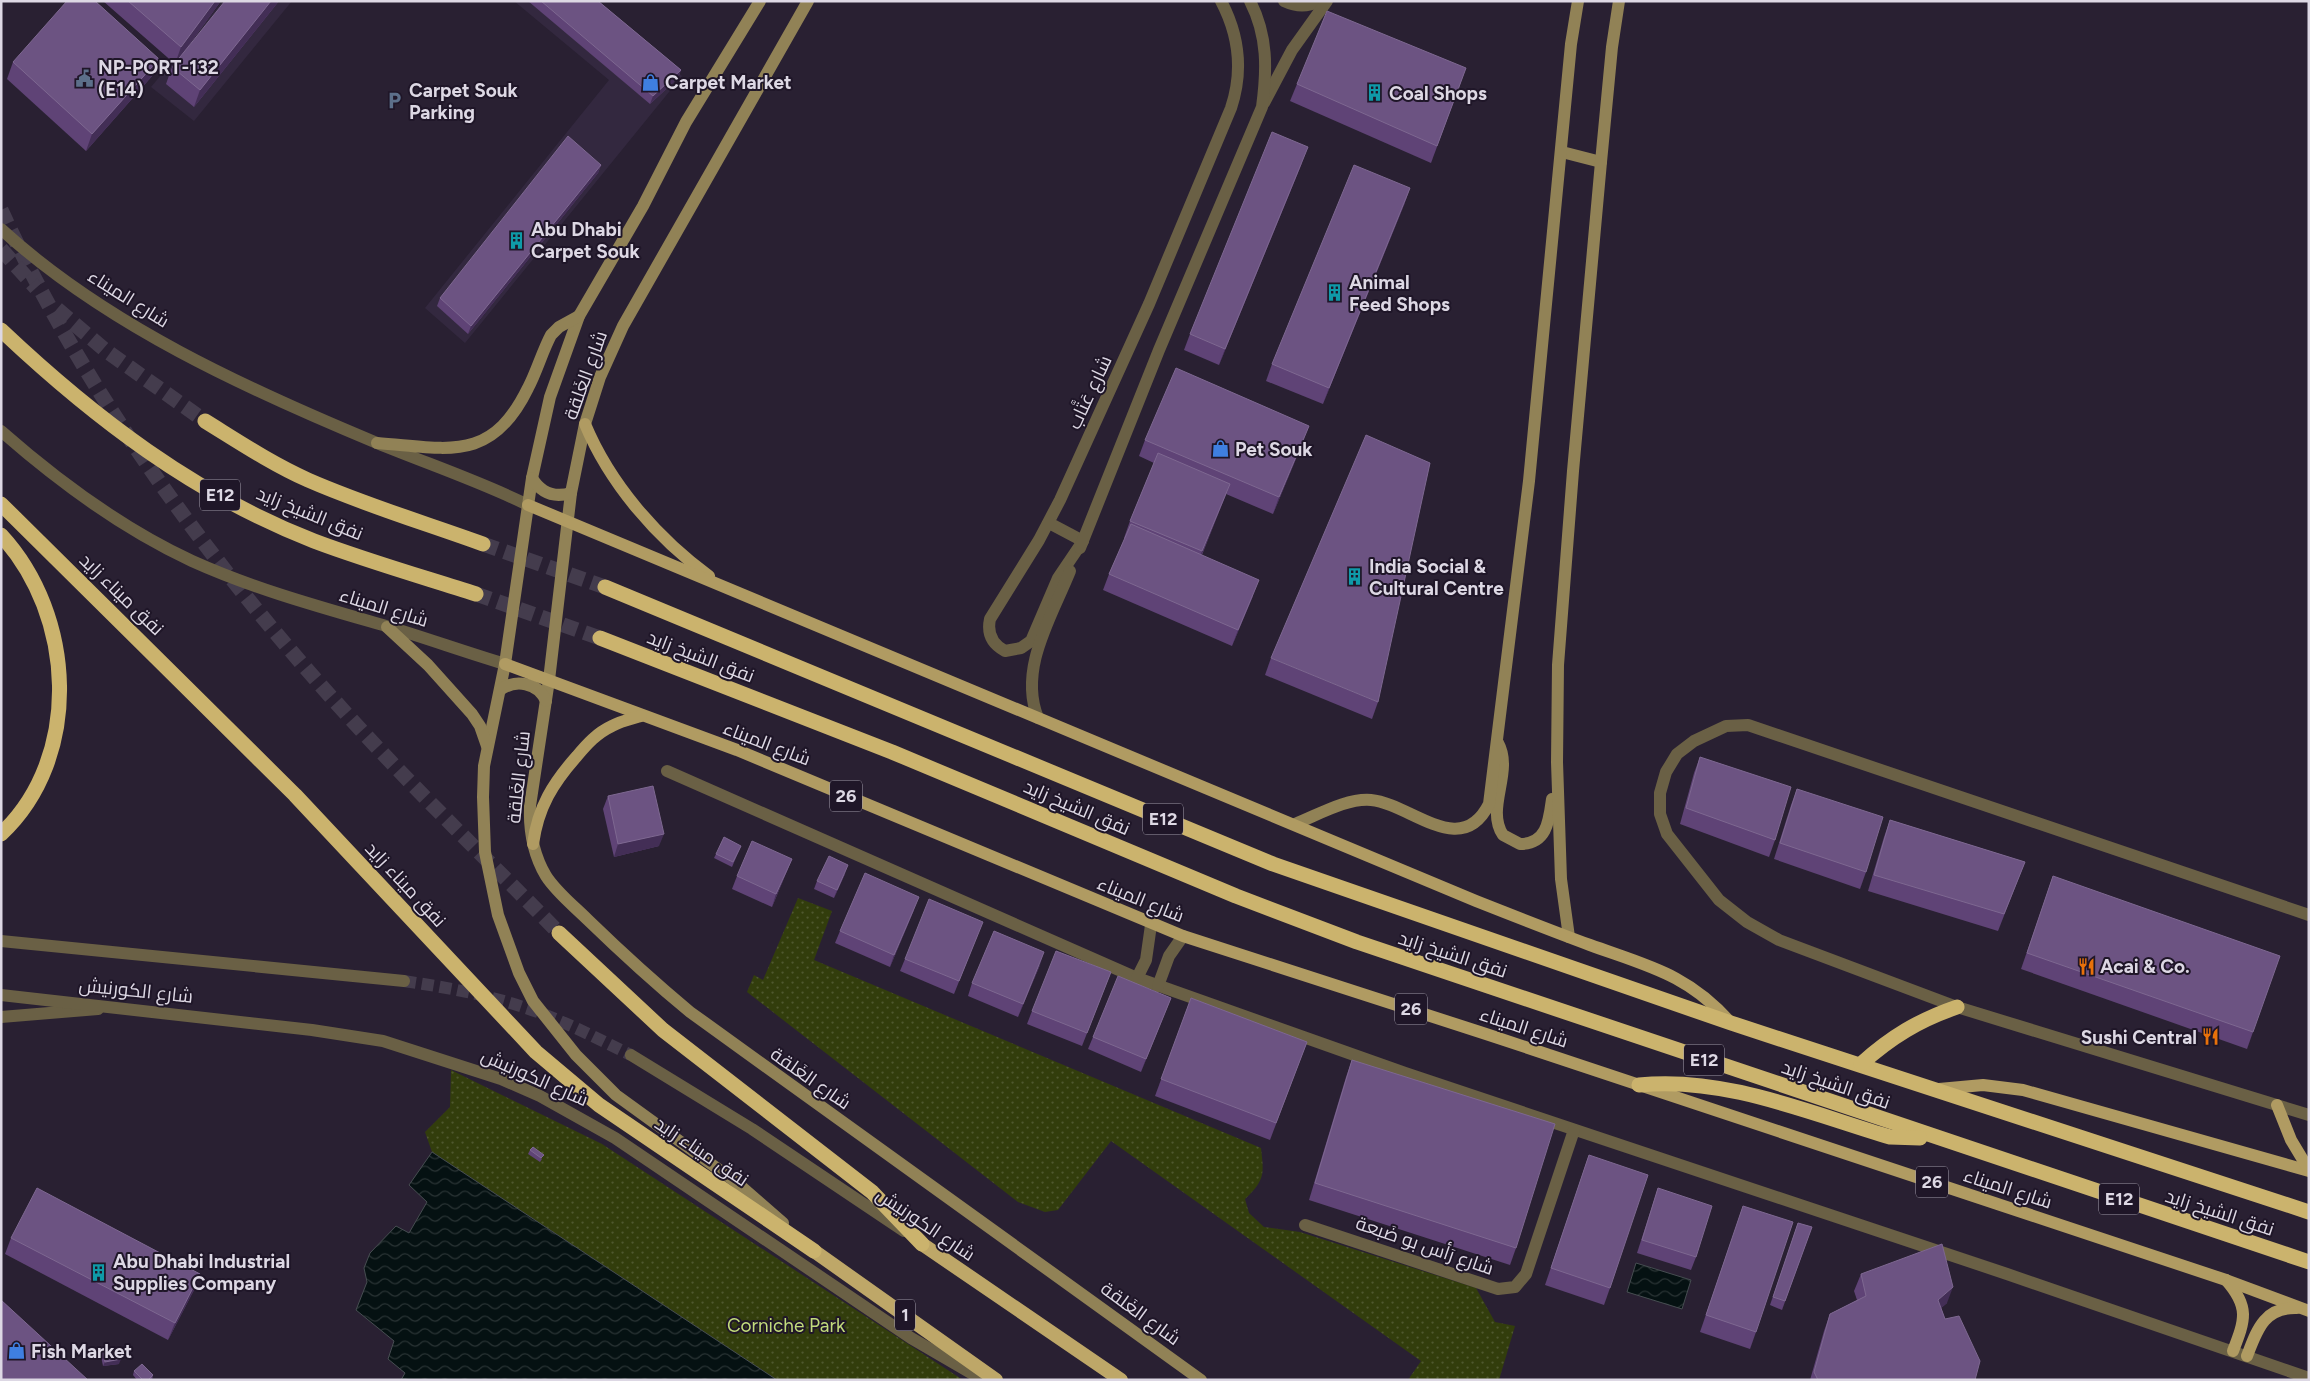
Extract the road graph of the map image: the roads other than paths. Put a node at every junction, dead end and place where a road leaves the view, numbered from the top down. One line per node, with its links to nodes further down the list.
1 (760, 1): 14 (main road, شارع الغَلقة)
2 (808, 1): 17 (main road, شارع الغَلقة)
3 (1221, 1): 25 (street, شارع عَتَّاب)
4 (1250, 1): 10 (street, شارع عَتَّاب)
5 (1284, 1): 6 (street)
6 (1320, 1)
7 (1327, 1): 10 (street, شارع عَتَّاب)
8 (1578, 1): 11 (main road)
9 (1619, 1): 12 (main road)
10 (1262, 106): 27 (street, شارع عَتَّاب)
11 (1562, 152): 12 (main road); 40 (main road)
12 (1601, 162): 42 (main road)
13 (1, 229): 19 (street, شارع الميناء)
14 (579, 316): 19 (main road); 20 (main road, شارع الغَلقة)
15 (1, 330): 31 (highway, نفق الشيخ زايد / E12)
16 (205, 421): 28 (highway, نفق الشيخ زايد)
17 (585, 424): 21 (main road, شارع الغَلقة); 30 (main road)
18 (1, 431): 32 (street, شارع الميناء / 26)
19 (377, 443): 23 (street, شارع الميناء)
20 (532, 478): 21 (main road); 23 (main road, شارع الغَلقة)
21 (571, 493): 24 (main road, شارع الغَلقة)
22 (1, 504): 73 (highway, نفق ميناء زايد)
23 (528, 505): 24 (main road, شارع الميناء); 34 (main road, شارع الغَلقة)
24 (568, 522): 30 (main road, شارع الميناء); 35 (main road, شارع الغَلقة)
25 (1049, 522): 27 (street); 27 (street, شارع عَتَّاب)
26 (1, 535): 45 (highway)
27 (1083, 541): 39 (street, شارع عَتَّاب)
28 (483, 544)
29 (606, 587): 60 (highway, نفق الشيخ زايد / E12)
30 (723, 587): 39 (main road, شارع الميناء)
31 (476, 594)
32 (388, 627): 34 (street, شارع الميناء / 26); 41 (main road)
33 (600, 638): 68 (highway, نفق الشيخ زايد / E12)
34 (505, 664): 35 (main road, شارع الميناء / 26); 36 (main road, شارع الغَلقة)
35 (549, 680): 37 (main road, شارع الغَلقة); 38 (main road, شارع الميناء / 26)
36 (500, 690): 37 (main road); 41 (main road, شارع الغَلقة)
37 (546, 700): 46 (main road, شارع الغَلقة)
38 (641, 716): 46 (main road); 48 (main road, شارع الميناء / 26)
39 (1038, 718): 44 (main road, شارع الميناء)
40 (1497, 741): 42 (main road); 44 (main road)
41 (488, 749): 73 (main road, شارع الغَلقة)
42 (1556, 762): 51 (main road)
43 (667, 771): 53 (street)
44 (1295, 824): 51 (main road, شارع الميناء)
45 (1, 834)
46 (533, 844): 83 (main road, شارع الغَلقة)
47 (2309, 915): 58 (street)
48 (1150, 925): 50 (main road, شارع الميناء / 26); 53 (street)
49 (559, 933): 72 (highway)
50 (1183, 936): 55 (street); 63 (main road, شارع الميناء / 26)
51 (1568, 937): 60 (main road, شارع الميناء)
52 (1, 941): 54 (street, شارع الكورنيش)
53 (1137, 978): 55 (street)
54 (404, 980)
55 (1158, 986): 67 (street)
56 (1, 994): 57 (street, شارع الكورنيش)
57 (121, 1007): 59 (street); 80 (street, شارع الكورنيش)
58 (1956, 1008): 62 (highway); 65 (street)
59 (1, 1017)
60 (1731, 1023): 62 (highway, نفق الشيخ زايد / E12)
61 (631, 1055): 72 (street, شارع الكورنيش)
62 (1861, 1064): 64 (highway, نفق الشيخ زايد / E12)
63 (1638, 1085): 68 (highway); 75 (main road, شارع الميناء / 26)
64 (1939, 1089): 69 (main road); 70 (highway, نفق الشيخ زايد / E12)
65 (2277, 1105): 66 (street); 69 (main road)
66 (2309, 1115)
67 (1574, 1130): 71 (street, شارع رَأس بو ضَبعة); 77 (street)
68 (1929, 1136): 74 (highway, نفق الشيخ زايد / E12)
69 (2309, 1171)
70 (2309, 1212)
71 (1305, 1225)
72 (922, 1244): 82 (highway, شارع الكورنيش)
73 (814, 1251): 81 (highway, 1)
74 (2309, 1262)
75 (2226, 1280): 76 (main road, شارع الميناء / 26); 77 (main road)
76 (2305, 1310): 78 (main road)
77 (2233, 1351): 78 (street)
78 (2247, 1356): 79 (street)
79 (2304, 1378)
80 (983, 1380)
81 (996, 1380)
82 (1121, 1380)
83 (1201, 1380)

